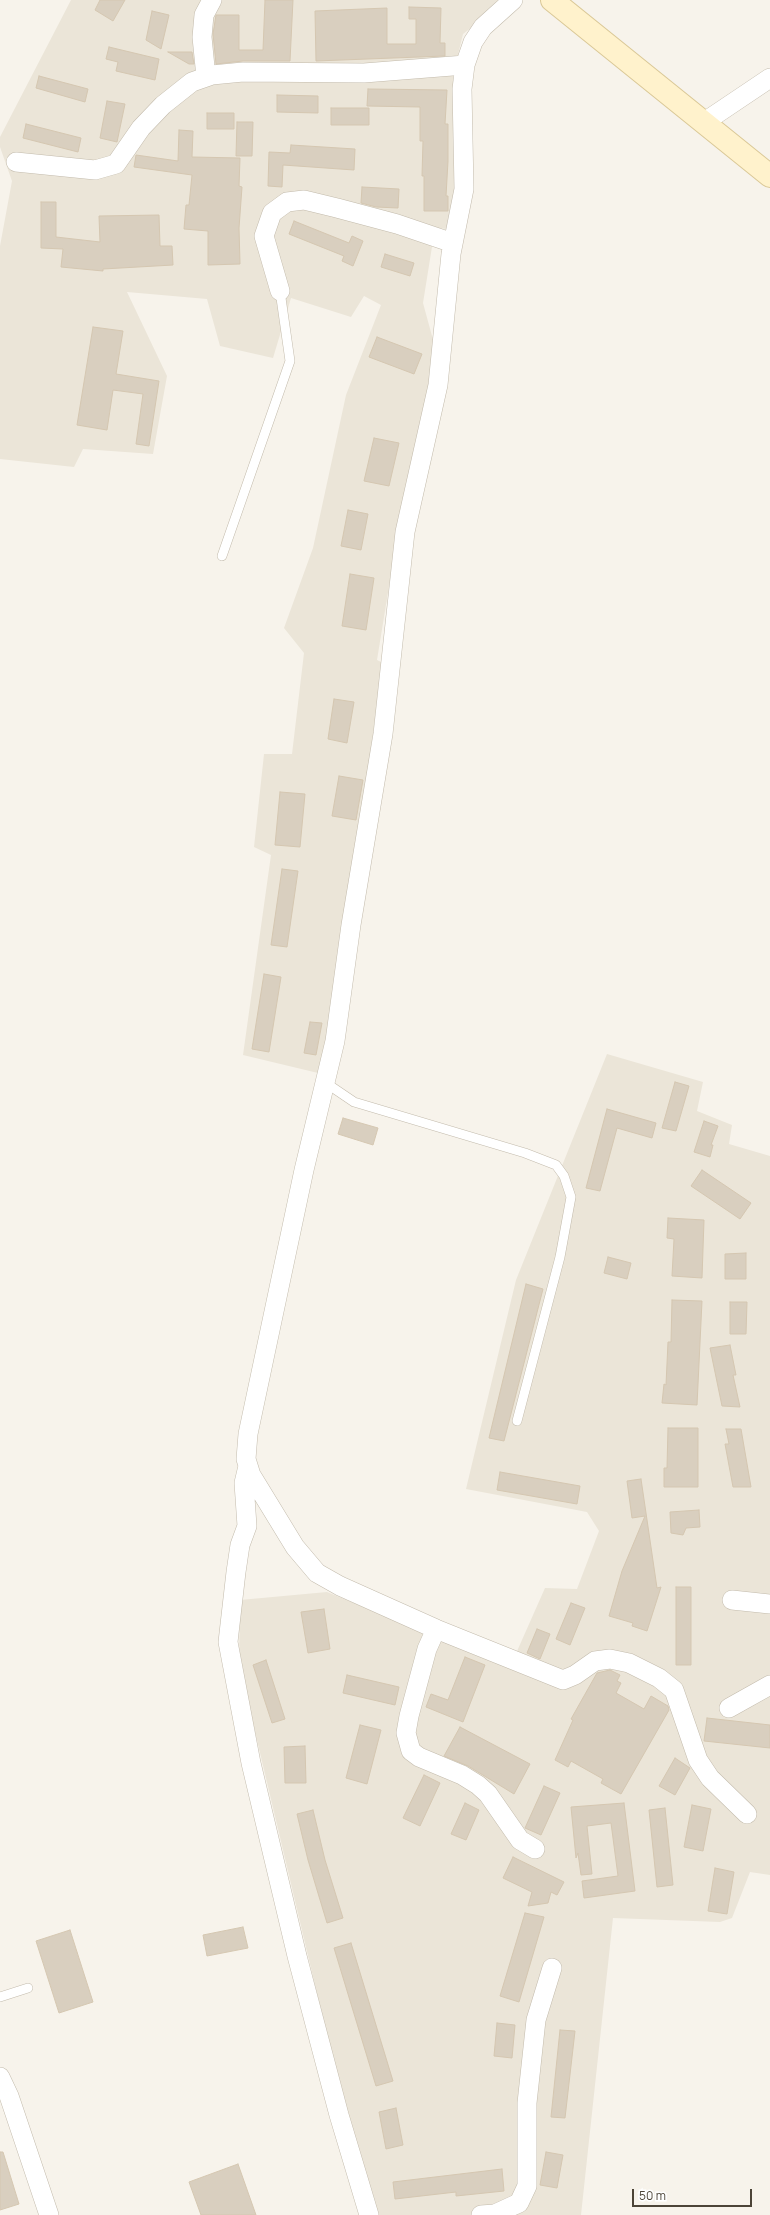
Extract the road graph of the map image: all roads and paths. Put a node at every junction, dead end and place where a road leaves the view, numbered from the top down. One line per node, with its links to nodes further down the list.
1 (212, 0): 5 (street)
2 (513, 0): 4 (street)
3 (552, 0): 7 (main road)
4 (465, 65): 5 (street); 10 (street)
5 (206, 77): 8 (street)
6 (770, 78): 7 (street)
7 (703, 123): 9 (main road)
8 (16, 162)
9 (770, 176)
10 (453, 243): 11 (street); 13 (street)
11 (280, 291): 12 (lane)
12 (222, 556)
13 (326, 1083): 14 (lane); 15 (street)
14 (517, 1421)
15 (248, 1466): 18 (street); 27 (street)
16 (732, 1600): 17 (street)
17 (770, 1604)
18 (436, 1629): 21 (street); 22 (street)
19 (770, 1685): 20 (street)
20 (729, 1708)
21 (747, 1814)
22 (535, 1849)
23 (552, 1968): 29 (street)
24 (28, 1988): 25 (lane)
25 (0, 1997)
26 (0, 2077): 28 (street)
27 (372, 2213)
28 (49, 2215)
29 (481, 2215)

